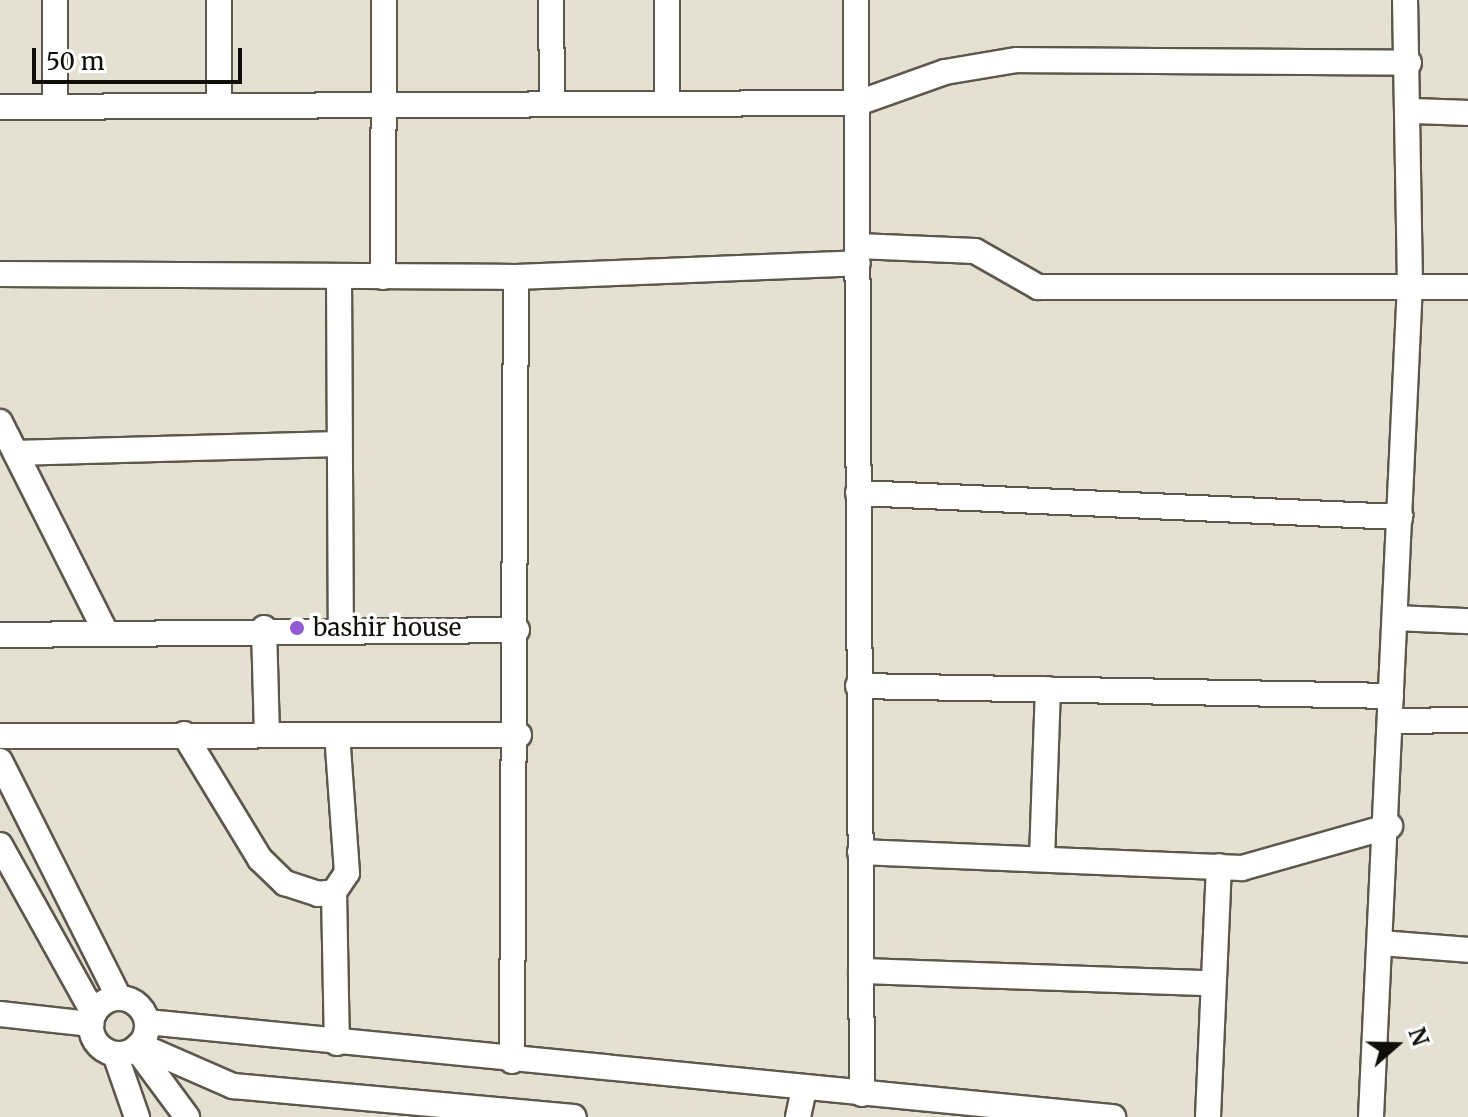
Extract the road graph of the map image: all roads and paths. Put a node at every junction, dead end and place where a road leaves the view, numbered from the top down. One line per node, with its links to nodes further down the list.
1 (55, 0): 14 (street)
2 (219, 0): 13 (street)
3 (384, 0): 10 (street)
4 (551, 0): 11 (street)
5 (667, 0): 12 (street)
6 (856, 0): 9 (street)
7 (1405, 0): 8 (street)
8 (1409, 63): 9 (street); 16 (street)
9 (858, 103): 12 (street); 18 (street)
10 (383, 104): 11 (street); 13 (street); 21 (street)
11 (552, 104): 12 (street)
12 (667, 104)
13 (219, 105): 14 (street)
14 (55, 106): 15 (street)
15 (0, 107)
16 (1411, 111): 17 (street); 23 (street)
17 (1468, 113)
18 (858, 255): 22 (street); 23 (street); 28 (street)
19 (0, 274): 20 (street)
20 (339, 276): 21 (street); 26 (street)
21 (383, 277): 22 (street)
22 (516, 277): 35 (street)
23 (1410, 285): 24 (street); 29 (street)
24 (1468, 287)
25 (0, 422): 27 (street)
26 (336, 444): 27 (street); 33 (street)
27 (16, 453): 34 (street)
28 (858, 493): 29 (street); 37 (street)
29 (1400, 517): 30 (street)
30 (1395, 618): 31 (street); 39 (street)
31 (1468, 621)
32 (264, 628): 33 (street); 34 (street); 42 (street)
33 (341, 628): 35 (street)
34 (104, 629): 36 (street)
35 (517, 630): 45 (street)
36 (0, 635)
37 (858, 686): 38 (street); 50 (street)
38 (1048, 689): 39 (street); 51 (street)
39 (1391, 696): 41 (street)
40 (1468, 720): 41 (street)
41 (1391, 721): 48 (street)
42 (267, 733): 43 (street); 44 (street)
43 (184, 734): 46 (street); 53 (street)
44 (337, 735): 45 (street); 53 (street)
45 (519, 735): 63 (street)
46 (0, 736)
47 (0, 761): 58 (street)
48 (1390, 826): 52 (street); 54 (street)
49 (0, 845): 60 (street)
50 (860, 852): 51 (street); 56 (street)
51 (1042, 859): 52 (street)
52 (1219, 866): 57 (street)
53 (334, 892): 62 (street)
54 (1380, 943): 55 (street); 74 (street)
55 (1468, 950)
56 (861, 971): 57 (street); 65 (street)
57 (1211, 983): 73 (street)
58 (119, 998): 60 (street); 61 (street)
59 (0, 1014): 60 (street)
60 (93, 1019): 61 (street)
61 (134, 1042): 62 (street); 66 (street); 68 (street); 69 (street)
62 (337, 1043): 63 (street)
63 (512, 1061): 64 (street)
64 (804, 1089): 65 (street); 71 (street)
65 (862, 1094): 67 (street)
66 (400, 1109): 70 (street)
67 (1064, 1115): 72 (street)
68 (137, 1117)
69 (187, 1117)
70 (574, 1117)
71 (798, 1117)
72 (1113, 1117)
73 (1208, 1117)
74 (1371, 1117)

